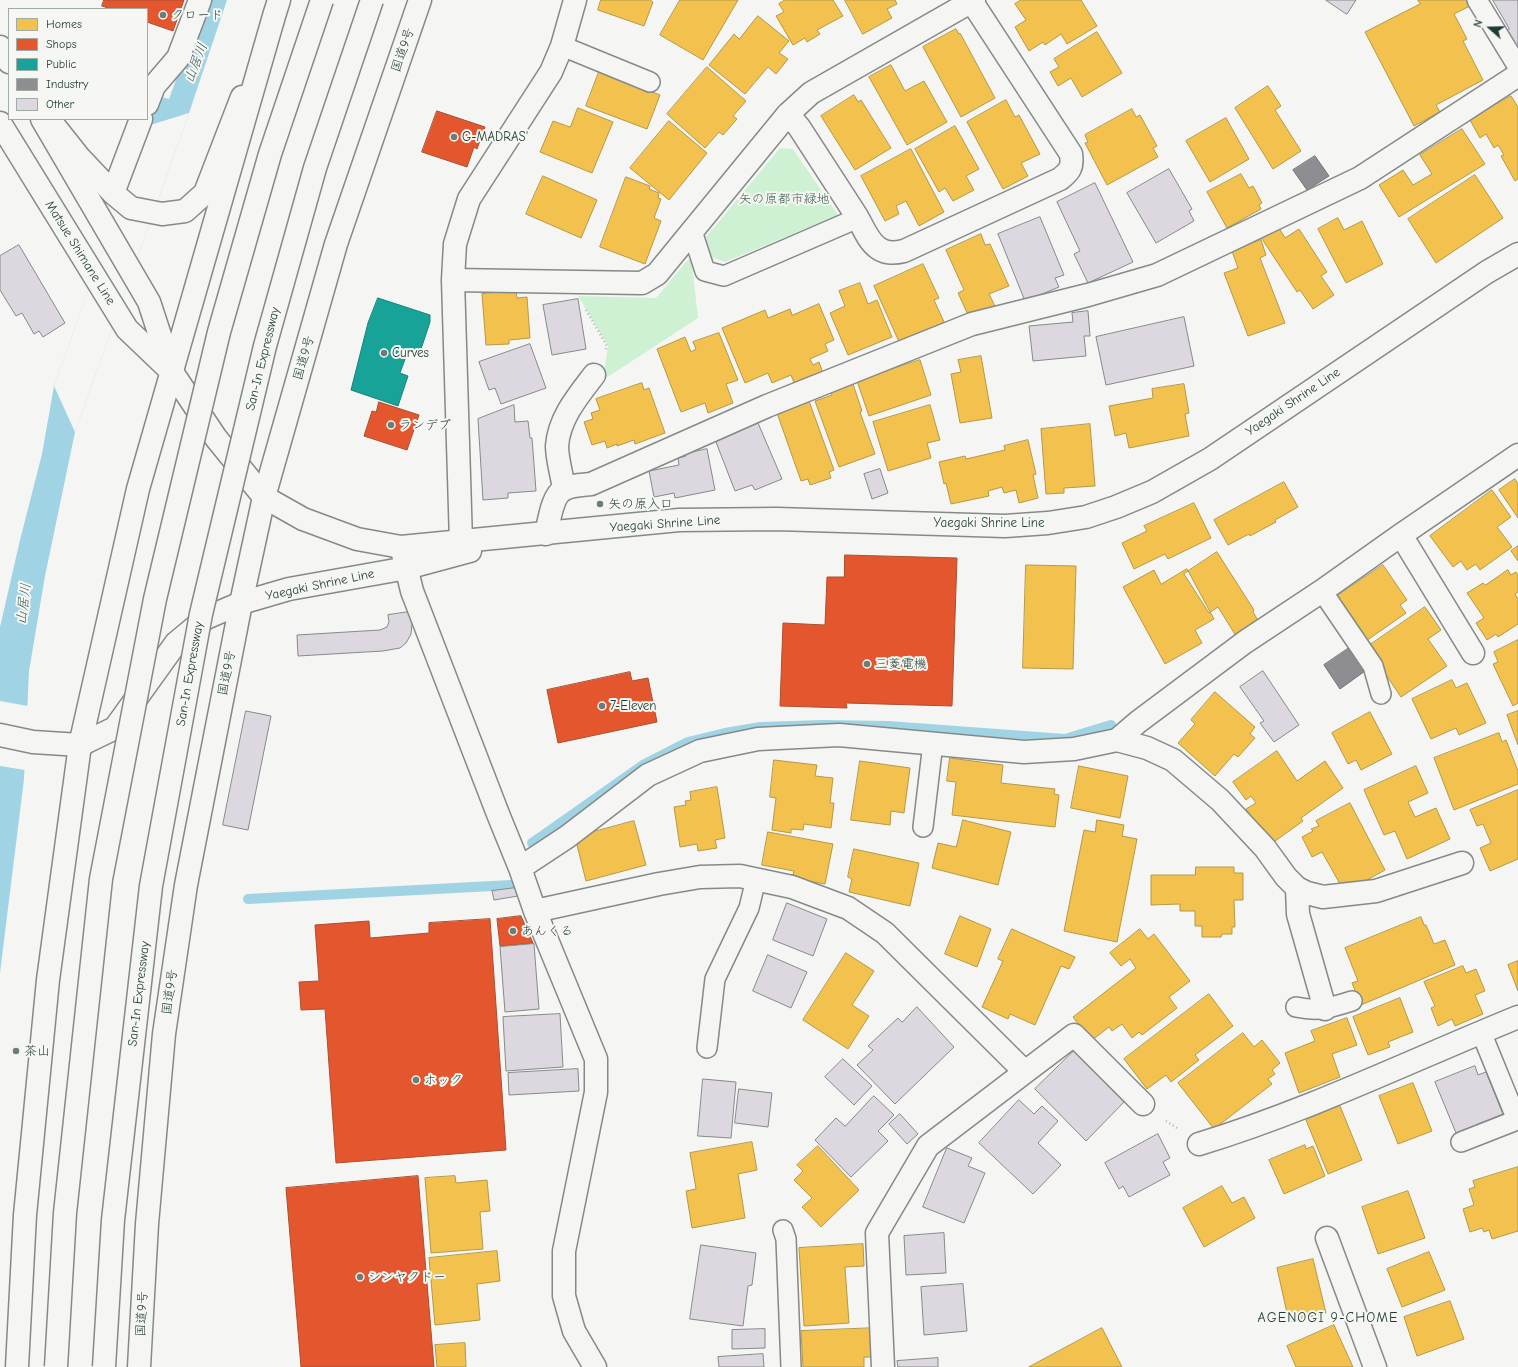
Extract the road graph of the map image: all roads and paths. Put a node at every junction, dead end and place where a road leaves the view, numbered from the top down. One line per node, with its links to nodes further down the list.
1 (200, 0): 15 (main road)
2 (322, 0): 64 (main road, bridge)
3 (372, 0): 65 (main road, San-In Expressway, bridge)
4 (420, 0): 31 (main road, 国道9号)
5 (575, 0): 9 (main road)
6 (1477, 0): 12 (lane)
7 (973, 1): 16 (main road); 22 (main road)
8 (276, 8): 21 (main road); 27 (main road)
9 (562, 46): 14 (lane); 25 (main road)
10 (0, 47): 11 (main road)
11 (8, 60)
12 (1518, 67)
13 (1518, 75): 30 (main road)
14 (650, 82)
15 (150, 95)
16 (788, 114): 22 (main road); 23 (main road)
17 (43, 120): 27 (main road, Matsue Shimane Line)
18 (49, 120): 21 (main road)
19 (141, 120): 21 (main road)
20 (0, 123): 27 (main road, Matsue Shimane Line)
21 (113, 193)
22 (858, 218): 23 (lane)
23 (692, 231): 26 (main road)
24 (1518, 254): 32 (main road, Yaegaki Shrine Line)
25 (453, 280): 26 (main road); 34 (main road)
26 (575, 282): 28 (path)
27 (172, 372): 31 (main road, Matsue Shimane Line); 44 (main road)
28 (594, 375): 30 (main road)
29 (1518, 455): 33 (main road)
30 (564, 489): 32 (main road)
31 (264, 497): 35 (main road, Yaegaki Shrine Line); 38 (main road, 国道9号)
32 (537, 534): 34 (main road, Yaegaki Shrine Line); 36 (main road, Yaegaki Shrine Line)
33 (1401, 535): 37 (main road); 39 (main road)
34 (461, 542): 35 (main road, Yaegaki Shrine Line)
35 (401, 547): 36 (main road)
36 (407, 568): 38 (main road, Yaegaki Shrine Line); 47 (main road)
37 (1322, 591): 40 (lane); 42 (main road)
38 (241, 603): 44 (main road, Yaegaki Shrine Line); 66 (main road, 国道9号)
39 (1473, 653)
40 (1381, 694)
41 (0, 735): 44 (main road, Yaegaki Shrine Line)
42 (1117, 740): 43 (main road); 49 (main road)
43 (933, 743): 45 (lane); 47 (main road)
44 (80, 745): 63 (main road)
45 (923, 827)
46 (1462, 863): 49 (main road)
47 (520, 868): 50 (main road)
48 (756, 879): 50 (main road); 56 (lane); 57 (main road)
49 (1297, 888): 53 (main road)
50 (535, 911): 67 (main road)
51 (1352, 1001): 53 (lane)
52 (1296, 1007): 53 (lane)
53 (1325, 1009)
54 (1518, 1017): 55 (main road)
55 (1481, 1032): 59 (lane); 60 (main road)
56 (707, 1048)
57 (1025, 1072): 58 (main road); 69 (main road)
58 (1143, 1104): 60 (path)
59 (1461, 1142)
60 (1199, 1144)
61 (782, 1230): 68 (lane)
62 (1327, 1238): 70 (main road)
63 (17, 1367)
64 (56, 1367)
65 (104, 1367)
66 (139, 1367)
67 (595, 1367)
68 (791, 1367)
69 (883, 1367)
70 (1375, 1367)

